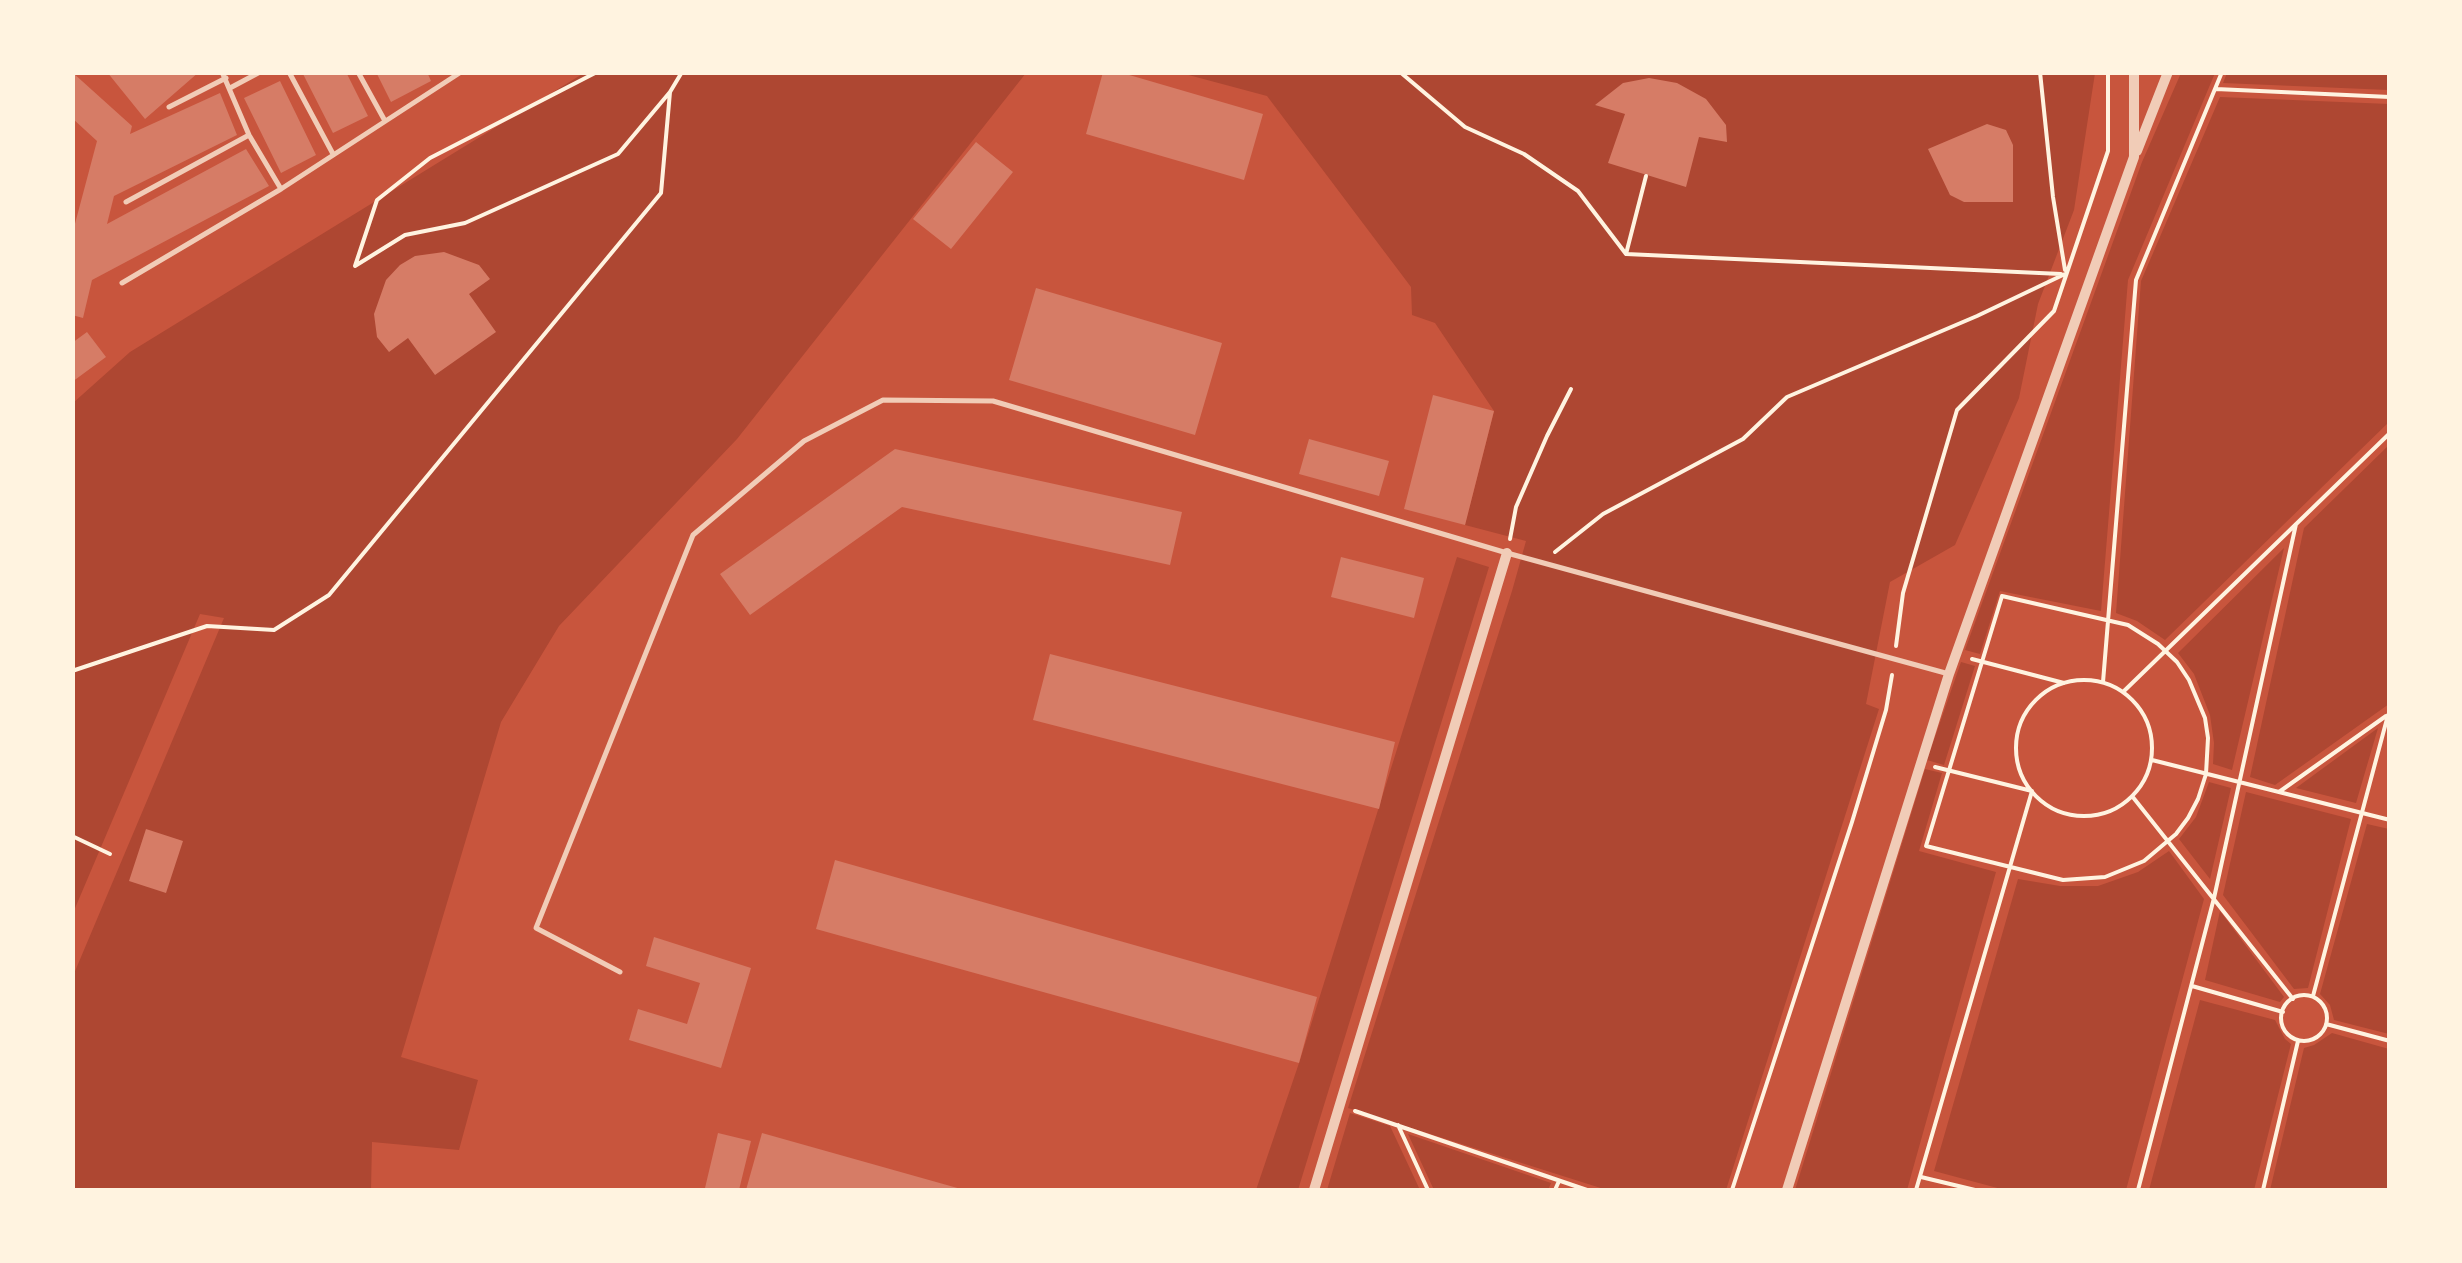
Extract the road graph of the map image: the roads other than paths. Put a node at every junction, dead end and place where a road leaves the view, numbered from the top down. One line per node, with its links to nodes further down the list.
1 (260, 72): 10 (lane)
2 (290, 72): 14 (lane)
3 (358, 72): 12 (lane)
4 (439, 72): 9 (lane)
5 (461, 72): 9 (lane)
6 (2134, 72): 15 (street)
7 (2168, 72): 15 (street)
8 (224, 76): 10 (lane); 11 (lane)
9 (445, 83): 12 (lane)
10 (230, 88): 13 (lane)
11 (170, 107)
12 (385, 122): 14 (lane)
13 (248, 135): 16 (lane); 17 (lane)
14 (333, 155): 16 (lane)
15 (2134, 157): 20 (street)
16 (281, 189): 18 (lane)
17 (126, 202)
18 (122, 282)
19 (1506, 554): 20 (lane); 21 (lane); 22 (street)
20 (1949, 674): 23 (street)
21 (620, 972)
22 (1314, 1190)
23 (1787, 1190)

